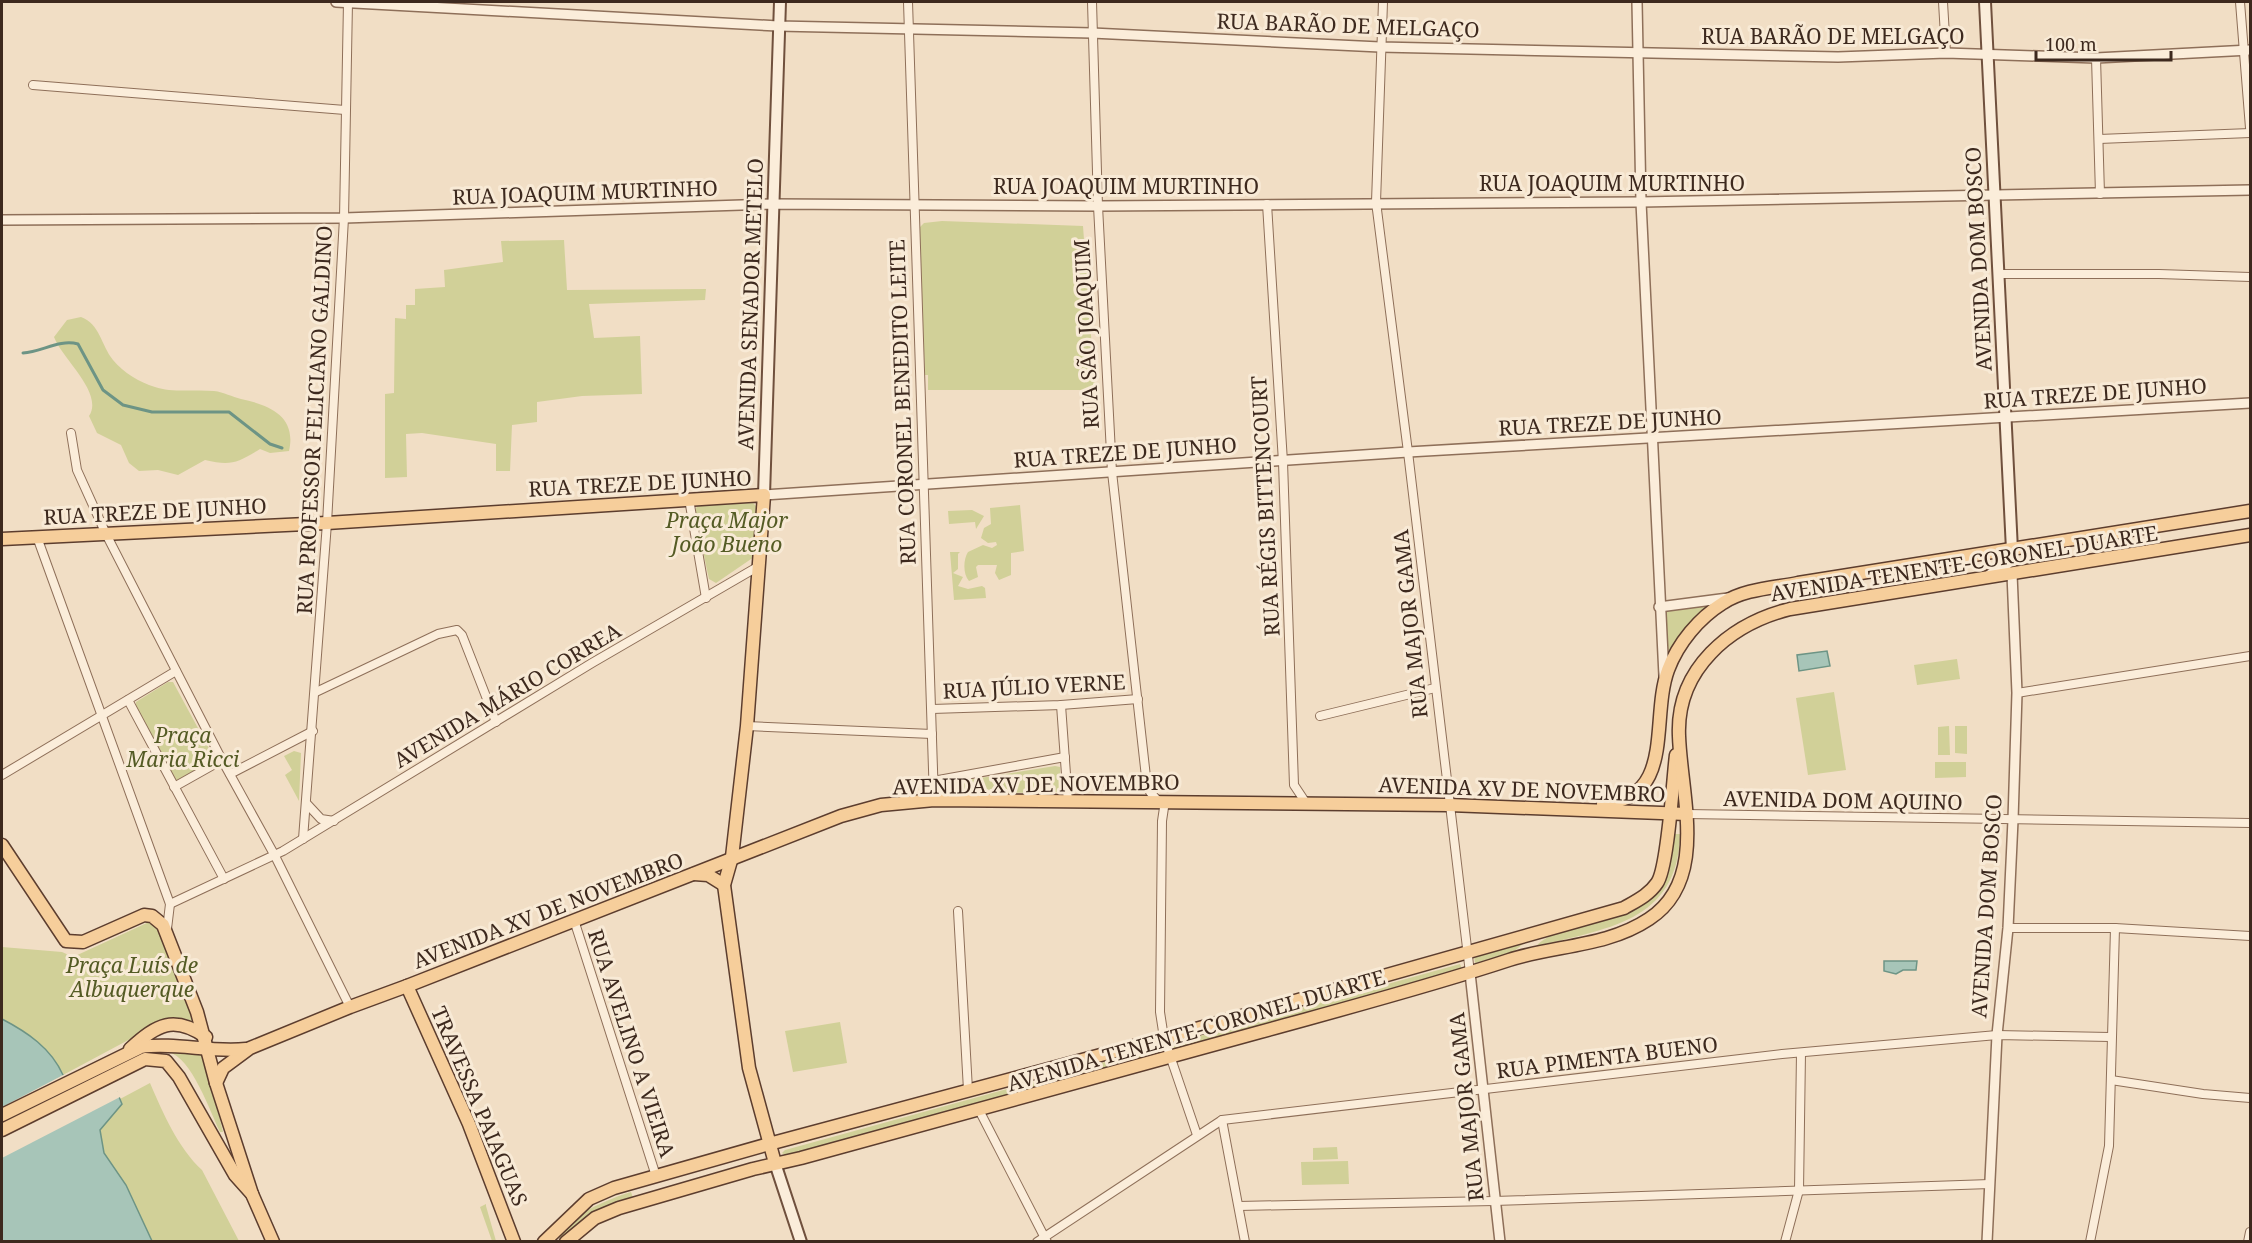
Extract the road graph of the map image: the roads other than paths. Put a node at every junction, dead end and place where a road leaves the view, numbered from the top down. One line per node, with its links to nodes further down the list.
1 (336, 2): 2 (street, RUA BARÃO DE MELGAÇO)
2 (348, 2): 11 (street, RUA BARÃO DE MELGAÇO); 21 (street, RUA PROFESSOR FELICIANO GALDINO)
3 (780, 2): 11 (main road, AVENIDA SENADOR METELO)
4 (908, 2): 12 (street, RUA CORONEL BENEDITO LEITE)
5 (1092, 2): 13 (street, RUA SÃO JOAQUIM)
6 (1383, 2): 14 (street, RUA MAJOR GAMA)
7 (1637, 2): 16 (street)
8 (1943, 2): 17 (street)
9 (1985, 2): 18 (main road, AVENIDA DOM BOSCO)
10 (2241, 2): 15 (street)
11 (778, 26): 12 (street, RUA BARÃO DE MELGAÇO); 30 (main road, AVENIDA SENADOR METELO)
12 (909, 30): 13 (street, RUA BARÃO DE MELGAÇO); 31 (street, RUA CORONEL BENEDITO LEITE)
13 (1092, 33): 14 (street, RUA BARÃO DE MELGAÇO); 33 (street, RUA SÃO JOAQUIM)
14 (1380, 47): 16 (street, RUA BARÃO DE MELGAÇO); 28 (street, RUA MAJOR GAMA)
15 (2247, 50): 19 (street, RUA BARÃO DE MELGAÇO); 22 (street)
16 (1638, 53): 17 (street, RUA BARÃO DE MELGAÇO); 29 (street)
17 (1946, 53): 18 (street, RUA BARÃO DE MELGAÇO)
18 (1987, 54): 19 (street, RUA BARÃO DE MELGAÇO); 27 (main road, AVENIDA DOM BOSCO)
19 (2096, 58): 24 (street)
20 (33, 85): 21 (street)
21 (345, 110): 34 (street, RUA PROFESSOR FELICIANO GALDINO)
22 (2250, 128)
23 (2250, 133): 24 (street)
24 (2099, 139): 26 (street)
25 (2250, 190): 26 (street, RUA JOAQUIM MURTINHO)
26 (2100, 194): 27 (street, RUA JOAQUIM MURTINHO)
27 (1994, 196): 29 (street, RUA JOAQUIM MURTINHO); 36 (main road, AVENIDA DOM BOSCO)
28 (1376, 202): 29 (street, RUA JOAQUIM MURTINHO); 32 (street, RUA JOAQUIM MURTINHO); 42 (street, RUA MAJOR GAMA)
29 (1641, 202): 41 (street)
30 (773, 204): 31 (street, RUA JOAQUIM MURTINHO); 34 (street, RUA JOAQUIM MURTINHO); 46 (main road, AVENIDA SENADOR METELO)
31 (913, 204): 33 (street, RUA JOAQUIM MURTINHO); 45 (street, RUA CORONEL BENEDITO LEITE)
32 (1267, 204): 33 (street, RUA JOAQUIM MURTINHO); 43 (street, RUA RÉGIS BITTENCOURT)
33 (1098, 206): 44 (street, RUA SÃO JOAQUIM)
34 (344, 218): 35 (street, RUA JOAQUIM MURTINHO); 49 (street, RUA PROFESSOR FELICIANO GALDINO)
35 (2, 220)
36 (1998, 274): 37 (street); 39 (main road, AVENIDA DOM BOSCO)
37 (2250, 277)
38 (2250, 403): 39 (street, RUA TREZE DE JUNHO)
39 (2005, 419): 41 (street, RUA TREZE DE JUNHO); 54 (main road, AVENIDA DOM BOSCO)
40 (71, 433): 50 (street)
41 (1653, 439): 42 (street, RUA TREZE DE JUNHO); 60 (street)
42 (1408, 452): 43 (street, RUA TREZE DE JUNHO); 64 (street, RUA MAJOR GAMA)
43 (1283, 462): 44 (street, RUA TREZE DE JUNHO); 87 (street, RUA RÉGIS BITTENCOURT)
44 (1112, 472): 45 (street, RUA TREZE DE JUNHO); 67 (street, RUA SÃO JOAQUIM)
45 (922, 486): 46 (street, RUA TREZE DE JUNHO); 70 (street, RUA CORONEL BENEDITO LEITE)
46 (764, 495): 47 (main road, RUA TREZE DE JUNHO); 55 (main road, AVENIDA SENADOR METELO)
47 (689, 499): 49 (main road, RUA TREZE DE JUNHO); 59 (street)
48 (2250, 511): 54 (main road, AVENIDA TENENTE-CORONEL DUARTE)
49 (327, 523): 50 (main road, RUA TREZE DE JUNHO); 65 (street, RUA PROFESSOR FELICIANO GALDINO)
50 (106, 534): 52 (main road, RUA TREZE DE JUNHO); 62 (street)
51 (2250, 535): 56 (main road, AVENIDA TENENTE-CORONEL DUARTE)
52 (37, 537): 53 (main road, RUA TREZE DE JUNHO); 71 (street)
53 (2, 539)
54 (2012, 550): 57 (main road); 58 (main road, AVENIDA TENENTE-CORONEL DUARTE)
55 (759, 566): 59 (street, AVENIDA MÁRIO CORREA); 74 (main road, AVENIDA SENADOR METELO)
56 (2012, 574): 57 (main road, AVENIDA TENENTE-CORONEL DUARTE); 66 (street, AVENIDA DOM BOSCO)
57 (1986, 577): 76 (main road, AVENIDA TENENTE-CORONEL DUARTE)
58 (1733, 597): 60 (street, AVENIDA TENENTE-CORONEL DUARTE); 63 (main road, AVENIDA TENENTE-CORONEL DUARTE)
59 (706, 598): 73 (street, AVENIDA MÁRIO CORREA)
60 (1659, 607): 63 (street)
61 (2250, 657): 66 (street)
62 (176, 671): 68 (street); 79 (street)
63 (1664, 685): 90 (main road, AVENIDA TENENTE-CORONEL DUARTE)
64 (1435, 688): 72 (street); 89 (street, RUA MAJOR GAMA)
65 (316, 692): 73 (street); 75 (street, RUA PROFESSOR FELICIANO GALDINO)
66 (2017, 693): 94 (street, AVENIDA DOM BOSCO)
67 (1138, 699): 69 (street, RUA JÚLIO VERNE); 86 (street, RUA SÃO JOAQUIM)
68 (128, 700): 71 (street); 83 (street)
69 (1061, 705): 70 (street, RUA JÚLIO VERNE); 78 (street)
70 (932, 709): 77 (street, RUA CORONEL BENEDITO LEITE)
71 (100, 716): 81 (street); 103 (street)
72 (1320, 716)
73 (496, 722): 93 (street, AVENIDA MÁRIO CORREA)
74 (747, 726): 77 (street); 99 (main road, AVENIDA SENADOR METELO)
75 (313, 731): 80 (street); 88 (street, RUA PROFESSOR FELICIANO GALDINO)
76 (1678, 733): 91 (main road, AVENIDA TENENTE-CORONEL DUARTE); 92 (main road, AVENIDA TENENTE-CORONEL DUARTE)
77 (932, 734): 82 (street, RUA CORONEL BENEDITO LEITE)
78 (1065, 757): 82 (street); 85 (street)
79 (222, 760): 80 (street); 83 (street)
80 (230, 774): 98 (street)
81 (2, 775)
82 (933, 782): 84 (street, RUA CORONEL BENEDITO LEITE)
83 (174, 788): 101 (street)
84 (933, 800): 85 (main road, AVENIDA XV DE NOVEMBRO); 99 (main road, AVENIDA XV DE NOVEMBRO)
85 (1068, 802): 86 (main road, AVENIDA XV DE NOVEMBRO)
86 (1162, 802): 87 (main road, AVENIDA XV DE NOVEMBRO); 119 (street)
87 (1306, 803): 89 (main road, AVENIDA XV DE NOVEMBRO)
88 (307, 804): 93 (street); 96 (street, RUA PROFESSOR FELICIANO GALDINO)
89 (1449, 805): 90 (main road, AVENIDA XV DE NOVEMBRO); 111 (street, RUA MAJOR GAMA)
90 (1558, 808): 91 (main road, AVENIDA XV DE NOVEMBRO)
91 (1670, 813): 92 (main road, AVENIDA XV DE NOVEMBRO); 109 (main road, AVENIDA TENENTE-CORONEL DUARTE)
92 (1687, 814): 94 (street, AVENIDA DOM AQUINO); 112 (main road, AVENIDA TENENTE-CORONEL DUARTE)
93 (334, 820): 96 (street, AVENIDA MÁRIO CORREA)
94 (2013, 820): 95 (street, AVENIDA DOM AQUINO); 106 (street, AVENIDA DOM BOSCO)
95 (2250, 823)
96 (303, 839): 98 (street, AVENIDA MÁRIO CORREA)
97 (2, 845): 108 (main road)
98 (275, 856): 101 (street, AVENIDA MÁRIO CORREA); 115 (street)
99 (732, 857): 100 (main road, AVENIDA XV DE NOVEMBRO); 102 (main road, AVENIDA SENADOR METELO)
100 (693, 874): 102 (main road); 105 (main road, AVENIDA XV DE NOVEMBRO)
101 (224, 879): 103 (street, AVENIDA MÁRIO CORREA)
102 (724, 885): 137 (main road)
103 (170, 904): 108 (street)
104 (958, 911): 129 (street)
105 (574, 920): 114 (main road, AVENIDA XV DE NOVEMBRO); 139 (street, RUA AVELINO A VIEIRA)
106 (2008, 928): 107 (street); 117 (street, AVENIDA DOM BOSCO)
107 (2115, 928): 110 (street); 118 (street)
108 (167, 931): 116 (main road)
109 (1544, 931): 111 (main road, AVENIDA TENENTE-CORONEL DUARTE); 112 (main road)
110 (2250, 936)
111 (1467, 952): 113 (street, RUA MAJOR GAMA); 119 (main road, AVENIDA TENENTE-CORONEL DUARTE)
112 (1516, 958): 113 (main road, AVENIDA TENENTE-CORONEL DUARTE)
113 (1470, 973): 126 (main road, AVENIDA TENENTE-CORONEL DUARTE); 130 (street, RUA MAJOR GAMA)
114 (407, 986): 115 (main road, AVENIDA XV DE NOVEMBRO); 148 (main road, TRAVESSA PAIAGUAS)
115 (350, 1006): 121 (main road, AVENIDA XV DE NOVEMBRO)
116 (200, 1030): 120 (main road); 122 (main road); 123 (main road); 124 (main road)
117 (1997, 1035): 118 (street, RUA PIMENTA BUENO); 125 (street, RUA PIMENTA BUENO); 140 (street, AVENIDA DOM BOSCO)
118 (2110, 1037): 127 (street)
119 (1164, 1038): 126 (street); 129 (main road, AVENIDA TENENTE-CORONEL DUARTE)
120 (172, 1046): 122 (main road); 123 (main road)
121 (250, 1048): 124 (main road); 128 (main road)
122 (129, 1050): 133 (main road)
123 (208, 1050): 124 (main road); 128 (main road)
124 (232, 1050)
125 (1801, 1053): 130 (street, RUA PIMENTA BUENO); 141 (street)
126 (1170, 1058): 132 (main road, AVENIDA TENENTE-CORONEL DUARTE); 136 (street)
127 (2111, 1080): 131 (street); 156 (street)
128 (216, 1083): 142 (main road)
129 (968, 1090): 137 (main road, AVENIDA TENENTE-CORONEL DUARTE)
130 (1482, 1091): 134 (street, RUA PIMENTA BUENO); 143 (street, RUA MAJOR GAMA)
131 (2250, 1098)
132 (979, 1110): 138 (main road, AVENIDA TENENTE-CORONEL DUARTE); 146 (street)
133 (2, 1115)
134 (1222, 1120): 136 (street, RUA PIMENTA BUENO); 144 (street)
135 (2, 1130): 142 (main road)
136 (1197, 1135): 146 (street, RUA PIMENTA BUENO)
137 (769, 1144): 138 (main road); 139 (main road, AVENIDA TENENTE-CORONEL DUARTE)
138 (775, 1163): 150 (main road, AVENIDA TENENTE-CORONEL DUARTE); 151 (main road)
139 (656, 1176): 149 (main road, AVENIDA TENENTE-CORONEL DUARTE)
140 (1990, 1184): 141 (street); 155 (street, AVENIDA DOM BOSCO)
141 (1799, 1190): 143 (street); 154 (street)
142 (252, 1194): 147 (main road)
143 (1494, 1201): 144 (street); 153 (street, RUA MAJOR GAMA)
144 (1239, 1206): 152 (street)
145 (2250, 1232): 157 (street)
146 (1042, 1240)
147 (273, 1242)
148 (514, 1242)
149 (544, 1242)
150 (566, 1242)
151 (801, 1242)
152 (1245, 1242)
153 (1500, 1242)
154 (1785, 1242)
155 (1987, 1242)
156 (2090, 1242)
157 (2248, 1242)

